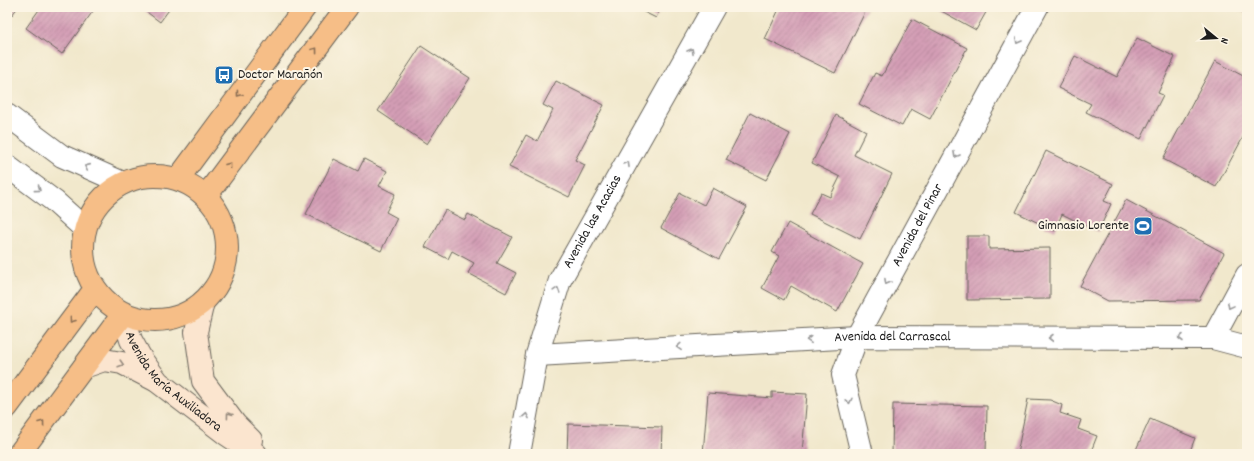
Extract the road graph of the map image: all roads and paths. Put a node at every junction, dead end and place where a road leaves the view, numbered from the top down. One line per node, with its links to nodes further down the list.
1 (304, 7): 7 (main road, one-way to 7)
2 (347, 7): 9 (main road, one-way to 2)
3 (714, 7): 18 (street, Avenida las Acacias, one-way to 3)
4 (1037, 7): 15 (street, Avenida del Pinar, one-way to 15)
5 (7, 115): 8 (street, one-way to 5)
6 (7, 166): 10 (street, one-way to 10)
7 (178, 179): 8 (main road); 9 (main road)
8 (123, 183): 10 (main road)
9 (206, 196): 13 (main road)
10 (86, 229): 12 (main road)
11 (1247, 275): 16 (street, one-way to 16)
12 (95, 289): 14 (main road); 21 (main road, one-way to 21)
13 (203, 302): 14 (main road); 24 (street, Avenida María Auxiliadora, one-way to 13)
14 (123, 314): 19 (main road); 20 (street, Avenida María Auxiliadora)
15 (857, 337): 16 (street, Avenida del Carrascal, one-way to 15); 18 (street, Avenida del Carrascal, one-way to 18); 26 (street, Avenida del Pinar, one-way to 26)
16 (1214, 338): 17 (street, Avenida del Carrascal)
17 (1247, 347)
18 (537, 355): 25 (street, Avenida las Acacias, one-way to 18)
19 (84, 367): 20 (street, one-way to 20); 22 (main road, one-way to 19)
20 (158, 382): 23 (street, Avenida María Auxiliadora)
21 (7, 407)
22 (19, 454)
23 (256, 454)
24 (265, 454)
25 (519, 454)
26 (862, 454)

